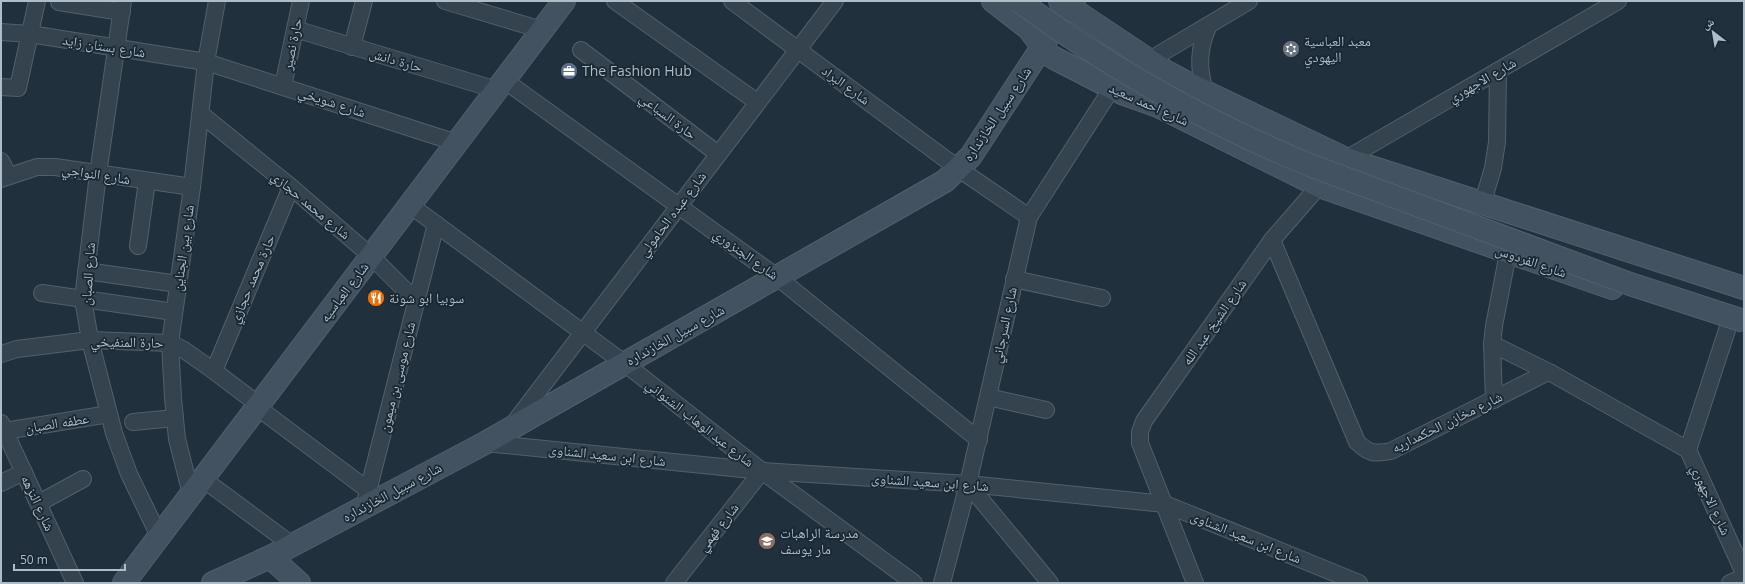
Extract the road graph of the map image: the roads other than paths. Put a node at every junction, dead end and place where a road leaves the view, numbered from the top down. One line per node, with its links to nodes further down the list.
1 (37, 1): 23 (street)
2 (217, 1): 30 (street, شارع بين الجناين)
3 (301, 1): 20 (street, حارة نصير)
4 (364, 1): 25 (street)
5 (445, 1): 17 (street)
6 (564, 1): 21 (main road, شارع العباسيه)
7 (615, 1): 37 (street)
8 (732, 1): 27 (street, شارع البراد)
9 (835, 1): 27 (street, شارع عبده الحامولي)
10 (993, 1): 24 (main road, شارع احمد سعيد)
11 (1019, 1): 70 (main road, bridge)
12 (1031, 1): 68 (main road)
13 (1249, 1): 19 (street)
14 (1618, 1): 31 (street, شارع الاجهوري)
15 (59, 2): 18 (street)
16 (1067, 3): 24 (main road, شارع سبيل الخازنداره); 29 (main road)
17 (474, 5): 21 (street)
18 (122, 6): 26 (street, شارع الصبان)
19 (1209, 25): 29 (street); 36 (street)
20 (295, 29): 25 (street, حارة دانش); 33 (street, حارة نصير)
21 (542, 30): 32 (main road, شارع العباسيه)
22 (1, 32): 23 (street, شارع بستان زايد)
23 (30, 34): 26 (street, شارع بستان زايد); 34 (street)
24 (1042, 46): 35 (main road, شارع احمد سعيد); 43 (main road, شارع سبيل الخازنداره)
25 (352, 47): 32 (street, حارة دانش)
26 (116, 49): 30 (street, شارع بستان زايد); 44 (street, شارع الصبان)
27 (797, 49): 37 (street, شارع عبده الحامولي); 43 (street, شارع البراد)
28 (581, 50): 40 (street, حارة السباعي)
29 (1148, 61): 36 (main road)
30 (206, 62): 33 (street, شارع شويخي); 38 (street, شارع بين الجناين)
31 (1498, 71): 41 (street, شارع الاجهوري); 51 (street)
32 (501, 85): 39 (main road, شارع العباسيه); 52 (street, شارع الجنزوري)
33 (283, 86): 39 (street, شارع شويخي)
34 (1, 87)
35 (1112, 88): 47 (main road, شارع احمد سعيد); 53 (street, شارع السرجاني)
36 (1205, 92): 41 (main road)
37 (758, 102): 40 (street, شارع عبده الحامولي)
38 (201, 114): 48 (street, شارع بين الجناين); 49 (street, شارع محمد حجازي)
39 (457, 143): 50 (main road, شارع العباسيه)
40 (718, 154): 52 (street, شارع عبده الحامولي)
41 (1346, 159): 47 (street, شارع الشيخ عبد الله); 51 (main road)
42 (1, 161): 45 (street)
43 (959, 169): 53 (street, شارع البراد); 60 (main road, شارع سبيل الخازنداره)
44 (98, 174): 45 (street, شارع النواجي); 46 (street, شارع النواجي); 59 (street, شارع الصبان)
45 (5, 178)
46 (147, 181): 48 (street, شارع النواجي); 56 (street)
47 (1319, 186): 55 (street, شارع الشيخ عبد الله); 57 (main road, شارع الفردوس)
48 (192, 187): 62 (street, شارع بين الجناين)
49 (291, 187): 58 (street, شارع محمد حجازي); 77 (street, حارة محمد حجازي)
50 (410, 204): 54 (street, شارع عبد الوهاب الشنواني); 58 (main road, شارع العباسيه)
51 (1482, 204): 63 (main road)
52 (679, 206): 60 (street, شارع الجنزوري); 71 (street, شارع عبده الحامولي)
53 (1029, 217): 61 (street, شارع السرجاني)
54 (436, 224): 67 (street, شارع موسى بن ميمون); 71 (street, شارع عبد الوهاب الشنواني)
55 (1272, 240): 80 (street, شارع مخازن الحكمداريه); 99 (street, شارع الشيخ عبد الله)
56 (138, 246)
57 (1508, 253): 70 (main road, شارع الفردوس); 74 (street)
58 (372, 256): 67 (street, شارع محمد حجازي); 81 (main road, شارع العباسيه)
59 (86, 271): 62 (street); 66 (street, شارع الصبان)
60 (777, 277): 76 (main road, شارع سبيل الخازنداره); 88 (street, شارع الجنزوري)
61 (1014, 279): 65 (street); 79 (street, شارع السرجاني)
62 (178, 284): 69 (street, شارع بين الجناين)
63 (1744, 288)
64 (42, 293): 66 (street)
65 (1102, 298)
66 (83, 299): 69 (street); 72 (street, شارع الصبان)
67 (416, 301): 97 (street, شارع موسى بن ميمون)
68 (1744, 310)
69 (174, 312): 73 (street, شارع بين الجناين)
70 (1739, 327): 90 (street)
71 (582, 333): 76 (street, شارع عبد الوهاب الشنواني); 87 (street, شارع عبده الحامولي)
72 (90, 340): 73 (street, حارة المنفيخي); 75 (street, حارة المنفيخي); 83 (street, شارع الصبان)
73 (170, 343): 77 (street, حارة المنفيخي); 84 (street, شارع بين الجناين)
74 (1492, 344): 78 (street); 80 (street)
75 (1, 354)
76 (624, 363): 87 (main road, شارع سبيل الخازنداره); 91 (street, شارع عبد الوهاب الشنواني)
77 (214, 371): 81 (street, حارة المنفيخي)
78 (1551, 373): 80 (street, شارع مخازن الحكمداريه); 90 (street)
79 (988, 397): 82 (street); 88 (street, شارع السرجاني)
80 (1494, 400)
81 (258, 406): 96 (main road, شارع العباسيه); 97 (street, حارة المنفيخي)
82 (1046, 410)
83 (109, 414): 86 (street, عطفه الصبان); 100 (street, شارع الصبان)
84 (175, 418): 85 (street); 96 (street, شارع بين الجناين)
85 (133, 422)
86 (3, 427): 92 (street, شارع النزهه)
87 (510, 428): 89 (main road, شارع سبيل الخازنداره)
88 (979, 440): 95 (street, شارع السرجاني)
89 (486, 443): 91 (street, شارع ابن سعيد الشناوى); 97 (main road, شارع سبيل الخازنداره)
90 (1688, 450): 103 (street, شارع الاجهوري)
91 (762, 471): 95 (street, شارع ابن سعيد الشناوى); 109 (street, شارع فهمي); 110 (street, شارع عبد الوهاب الشنواني)
92 (24, 472): 94 (street); 98 (street, شارع النزهه)
93 (83, 479): 98 (street)
94 (1, 483)
95 (968, 484): 99 (street, شارع ابن سعيد الشناوى); 111 (street, شارع السرجاني); 112 (street)
96 (197, 487): 100 (main road, شارع العباسيه); 101 (street)
97 (366, 499): 101 (main road, شارع سبيل الخازنداره)
98 (39, 503): 106 (street, شارع النزهه)
99 (1165, 504): 113 (street, شارع الشيخ عبد الله); 114 (street, شارع ابن سعيد الشناوى)
100 (159, 536): 105 (main road, شارع العباسيه)
101 (292, 545): 102 (main road, شارع سبيل الخازنداره)
102 (270, 557): 107 (main road, شارع سبيل الخازنداره); 108 (main road)
103 (1744, 573)
104 (1744, 577): 115 (street)
105 (134, 578)
106 (75, 583)
107 (213, 583)
108 (299, 583)
109 (674, 583)
110 (914, 583)
111 (942, 583)
112 (1050, 583)
113 (1195, 583)
114 (1359, 583)
115 (1730, 583)

